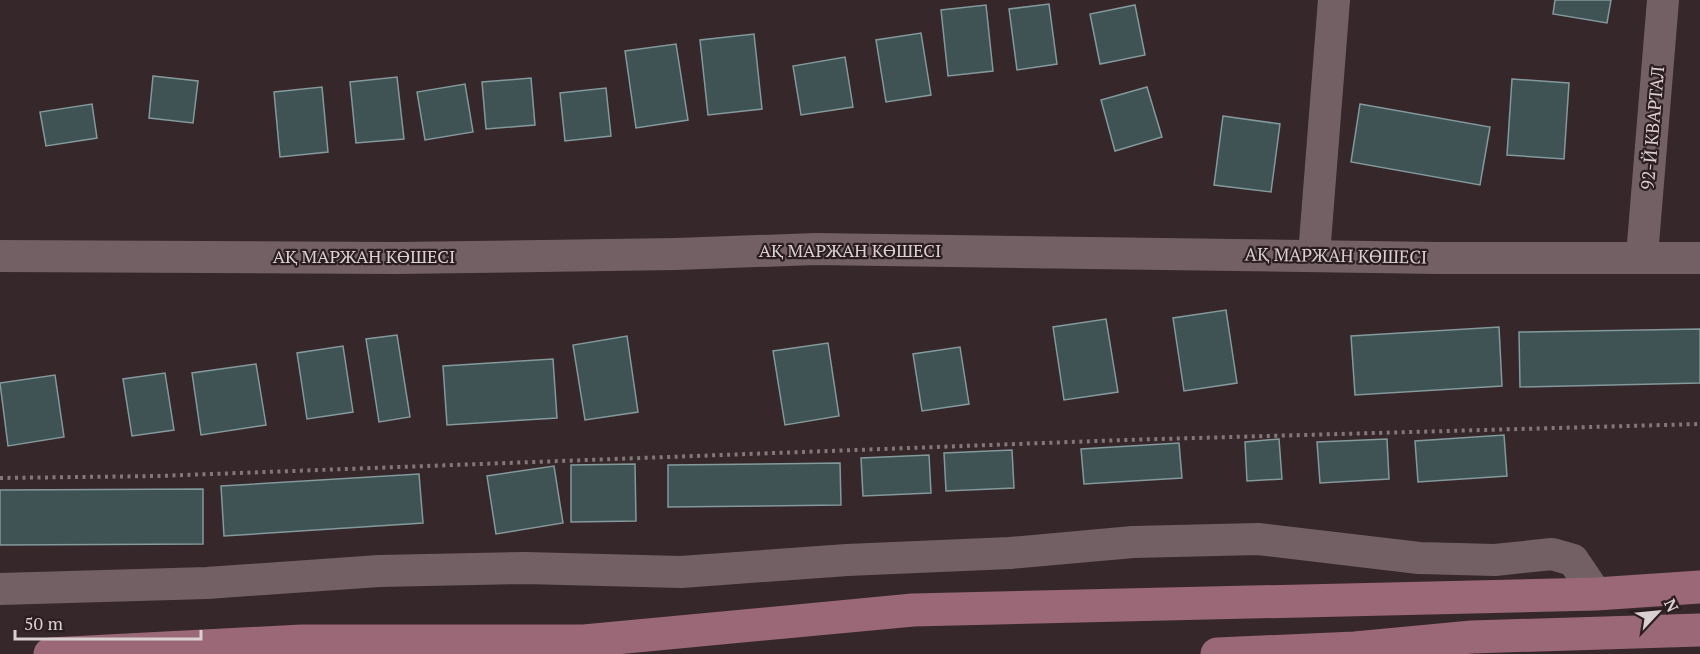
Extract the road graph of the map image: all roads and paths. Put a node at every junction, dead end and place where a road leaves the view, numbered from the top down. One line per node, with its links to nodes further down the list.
1 (1334, 0): 3 (street)
2 (1663, 0): 5 (street, 92-Й КВАРТАЛ)
3 (1314, 255): 4 (street, АҚ МАРЖАН КӨШЕСІ); 5 (street, АҚ МАРЖАН КӨШЕСІ)
4 (0, 256)
5 (1642, 256): 6 (street, АҚ МАРЖАН КӨШЕСІ)
6 (1700, 258)
7 (1700, 424): 8 (path)
8 (0, 478)
9 (1700, 587): 11 (main road)
10 (0, 589): 11 (street)
11 (1596, 594): 13 (main road)
12 (1700, 630): 14 (main road)
13 (50, 654)
14 (1217, 654)

